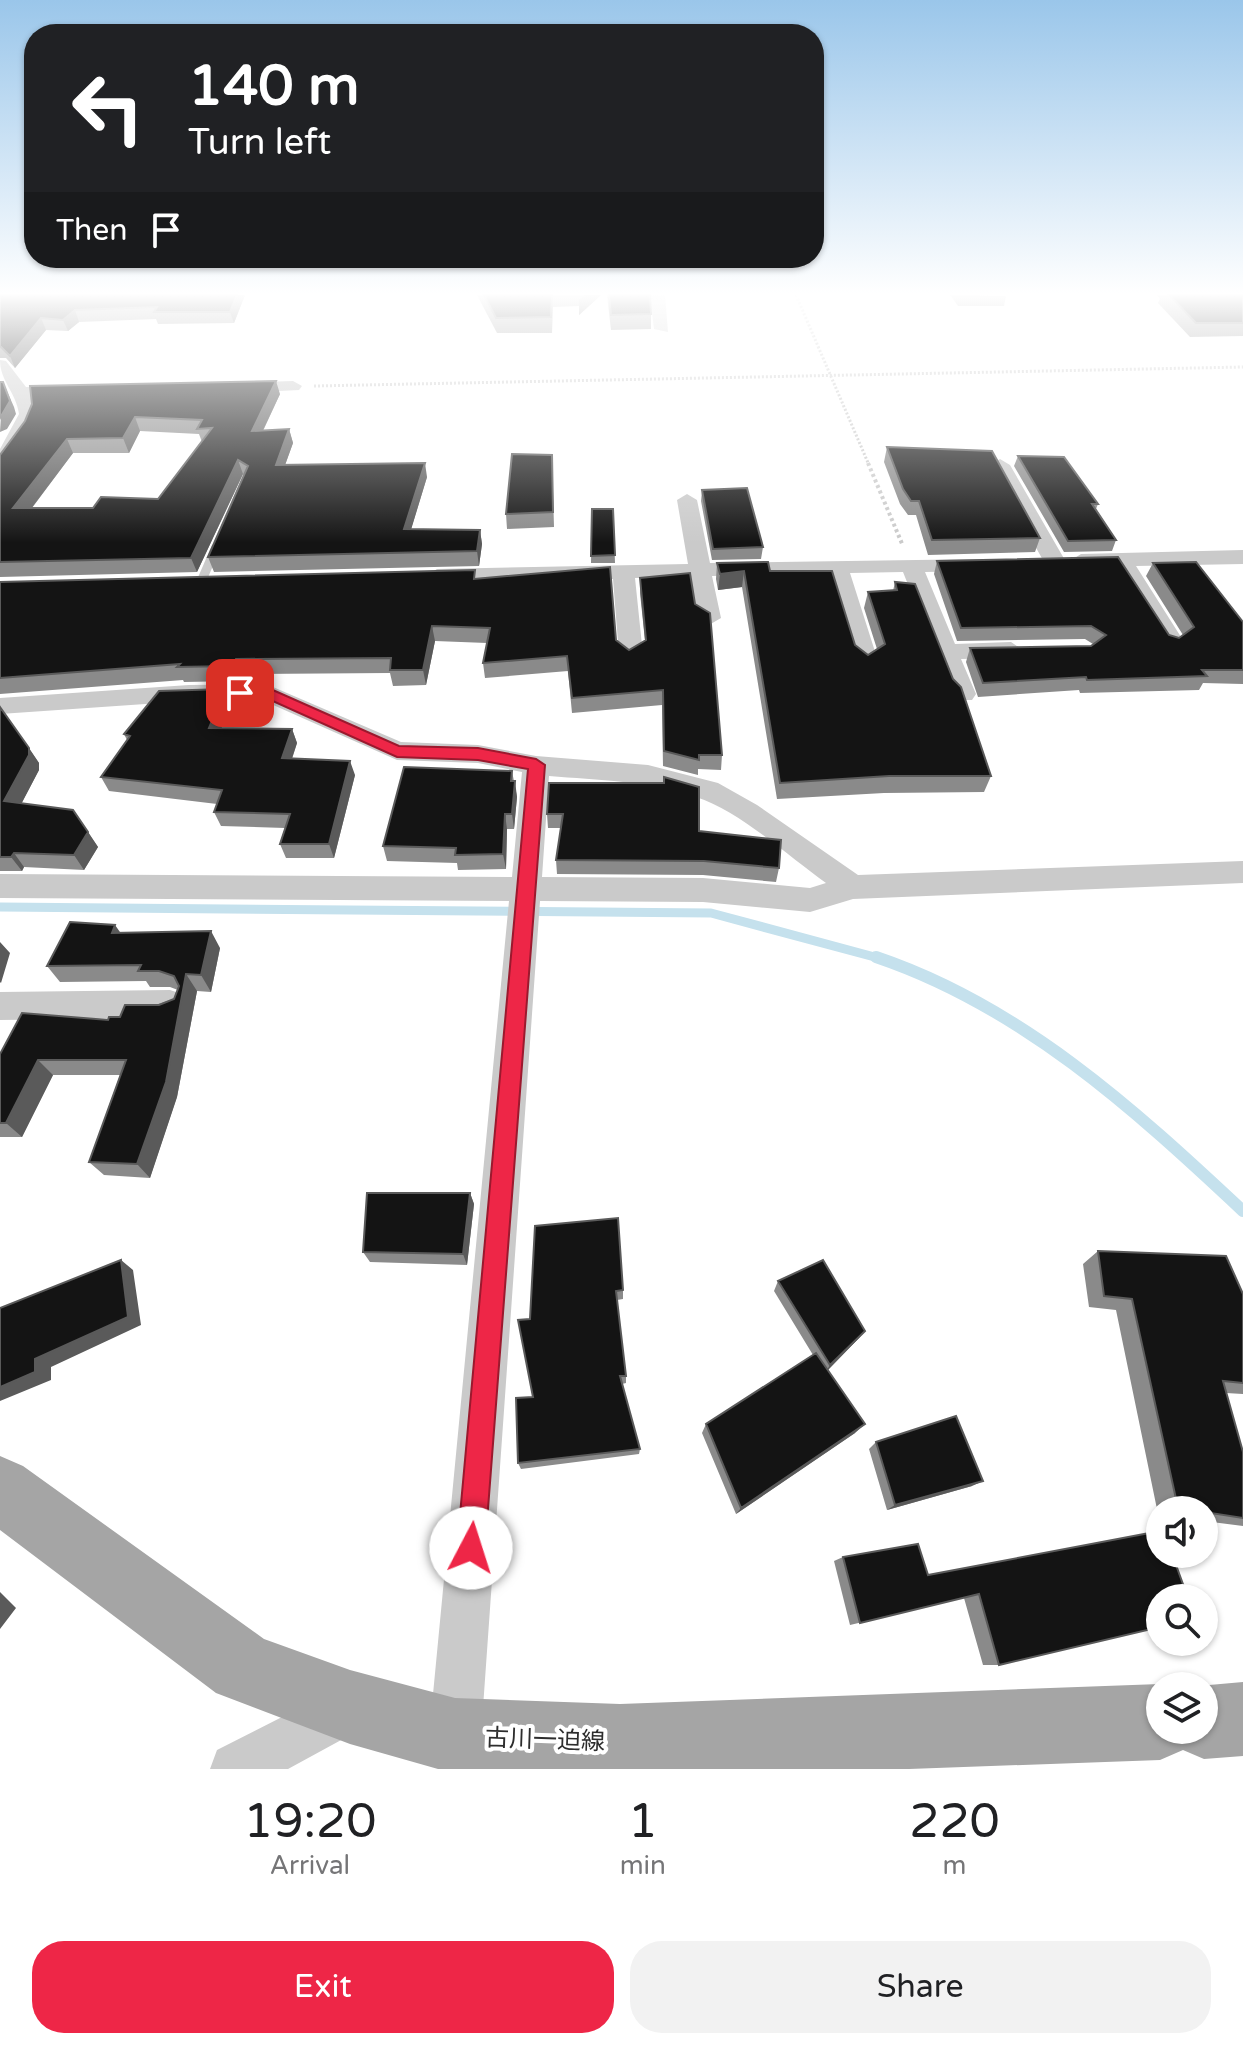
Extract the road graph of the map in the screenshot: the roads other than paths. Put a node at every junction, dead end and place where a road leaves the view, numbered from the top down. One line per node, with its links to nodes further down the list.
1 (10, 378): 5 (street)
2 (293, 386): 3 (street)
3 (213, 388)
4 (86, 391): 5 (street)
5 (22, 392): 6 (street)
6 (0, 462)
7 (1000, 465): 13 (street)
8 (687, 500): 17 (street)
9 (223, 530): 21 (lane)
10 (1243, 557): 11 (street)
11 (1121, 560): 13 (street); 23 (street)
12 (1026, 562): 13 (street)
13 (1055, 562)
14 (997, 563): 15 (street)
15 (911, 565): 16 (street); 25 (street)
16 (837, 567): 17 (street); 27 (street)
17 (700, 570): 18 (street); 22 (street)
18 (623, 572): 19 (street); 26 (street)
19 (420, 577)
20 (232, 581): 21 (street)
21 (193, 582)
22 (709, 618)
23 (1172, 642)
24 (1039, 650): 25 (street)
25 (946, 652): 28 (street)
26 (631, 655)
27 (866, 661)
28 (963, 694)
29 (0, 706): 30 (street)
30 (536, 765): 33 (street); 34 (street)
31 (1243, 872): 33 (street)
32 (0, 886): 34 (street)
33 (853, 887): 34 (street)
34 (526, 905): 42 (street)
35 (170, 1004): 36 (street)
36 (0, 1006)
37 (0, 1489): 38 (main road, 古川一迫線)
38 (350, 1707): 42 (main road, 古川一迫線); 43 (street)
39 (1243, 1719): 40 (main road)
40 (1218, 1720)
41 (1146, 1723): 42 (main road, 古川一迫線)
42 (455, 1736)
43 (236, 1769)

